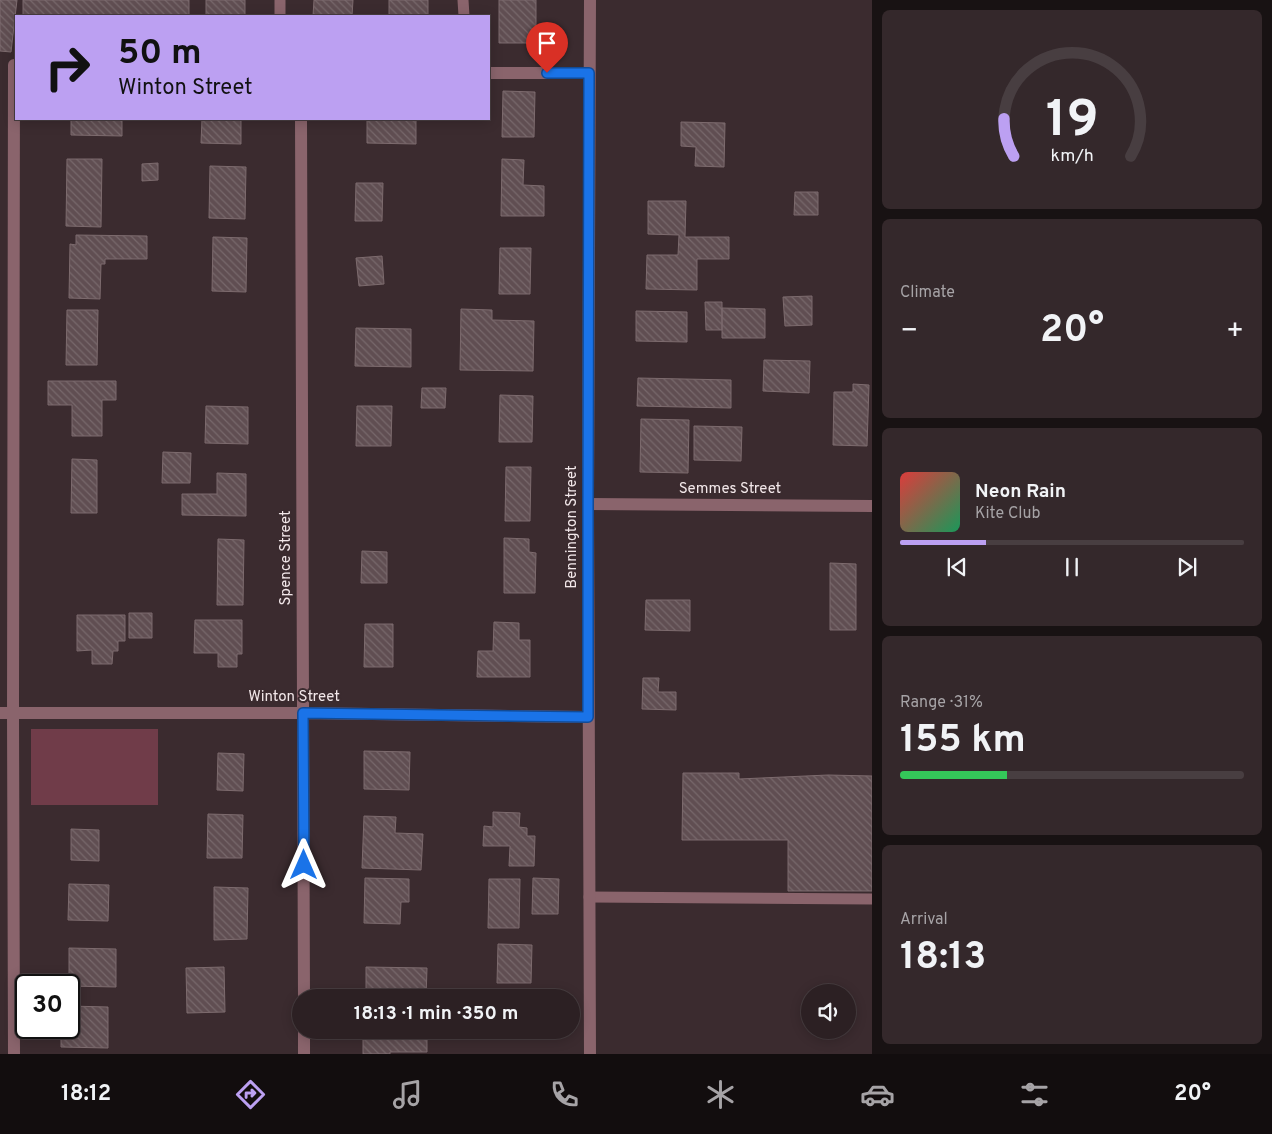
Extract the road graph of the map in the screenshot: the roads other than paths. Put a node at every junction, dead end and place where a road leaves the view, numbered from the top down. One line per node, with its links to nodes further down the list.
1 (280, 0): 4 (lane)
2 (463, 0): 5 (lane)
3 (590, 0): 8 (street, Bennington Street)
4 (280, 15)
5 (464, 15)
6 (10, 65): 12 (street)
7 (490, 73): 8 (street)
8 (589, 73): 10 (street, Bennington Street)
9 (301, 120): 13 (street, Spence Street)
10 (588, 504): 11 (street, Semmes Street); 14 (street, Bennington Street)
11 (872, 506)
12 (6, 713): 13 (street, Winton Street); 19 (street)
13 (303, 713): 14 (street, Winton Street); 17 (street, Spence Street)
14 (588, 717): 15 (street, Bennington Street)
15 (589, 897): 16 (lane); 21 (street, Bennington Street)
16 (872, 899)
17 (304, 989)
18 (304, 1039): 20 (street)
19 (14, 1054)
20 (304, 1054)
21 (590, 1054)

